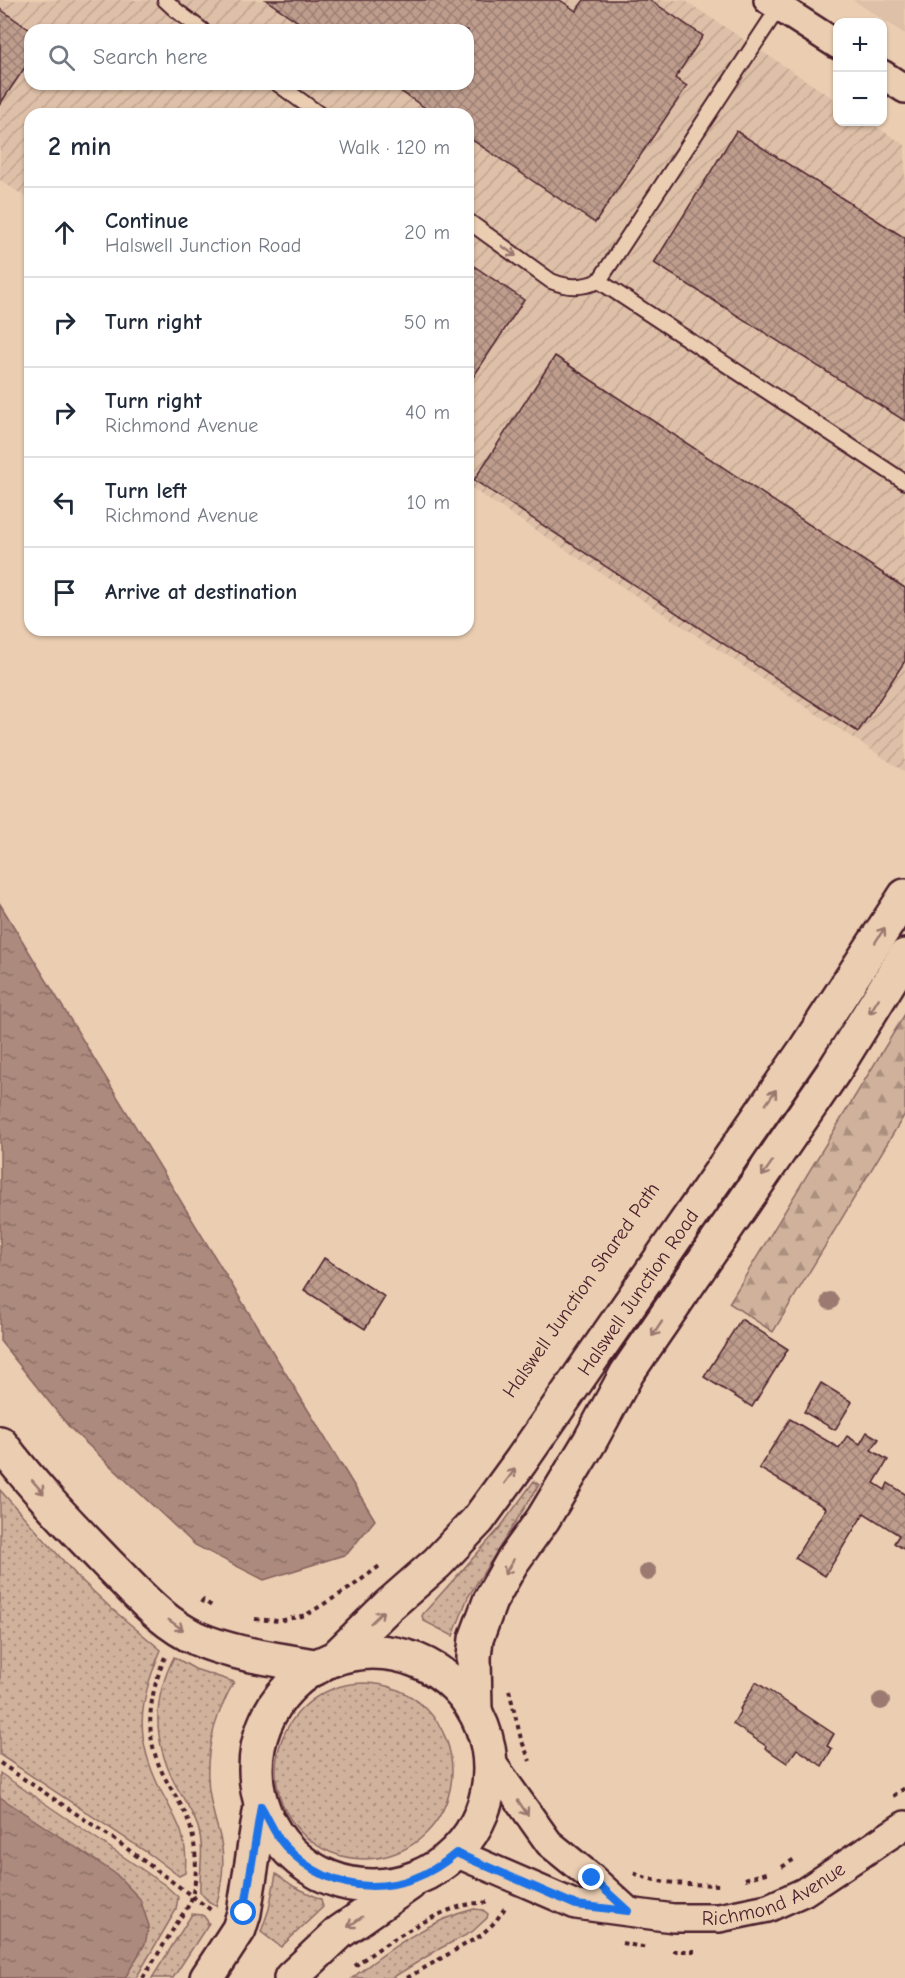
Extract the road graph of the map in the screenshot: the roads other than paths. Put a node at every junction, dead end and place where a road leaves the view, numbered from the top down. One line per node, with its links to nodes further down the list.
1 (165, 0): 3 (lane)
2 (774, 4): 4 (street); 10 (lane)
3 (194, 24)
4 (833, 42)
5 (887, 77): 6 (street)
6 (905, 89)
7 (286, 90): 8 (lane)
8 (311, 108)
9 (474, 225): 10 (lane, one-way to 10)
10 (599, 281): 11 (lane)
11 (905, 482)
12 (905, 896): 15 (main road, Halswell Junction Road, one-way to 12)
13 (905, 956): 16 (main road, Halswell Junction Road, one-way to 16)
14 (0, 1443): 15 (main road, one-way to 15)
15 (327, 1662): 16 (main road); 18 (main road, Halswell Junction Road)
16 (474, 1711): 17 (main road)
17 (490, 1760): 20 (main road); 22 (street, one-way to 22)
18 (261, 1806): 21 (main road); 23 (main road)
19 (905, 1826): 22 (street, Richmond Avenue)
20 (456, 1853): 21 (main road); 22 (street, Richmond Avenue)
21 (420, 1877): 24 (main road, one-way to 24)
22 (628, 1911)
23 (207, 1978)
24 (291, 1978)

